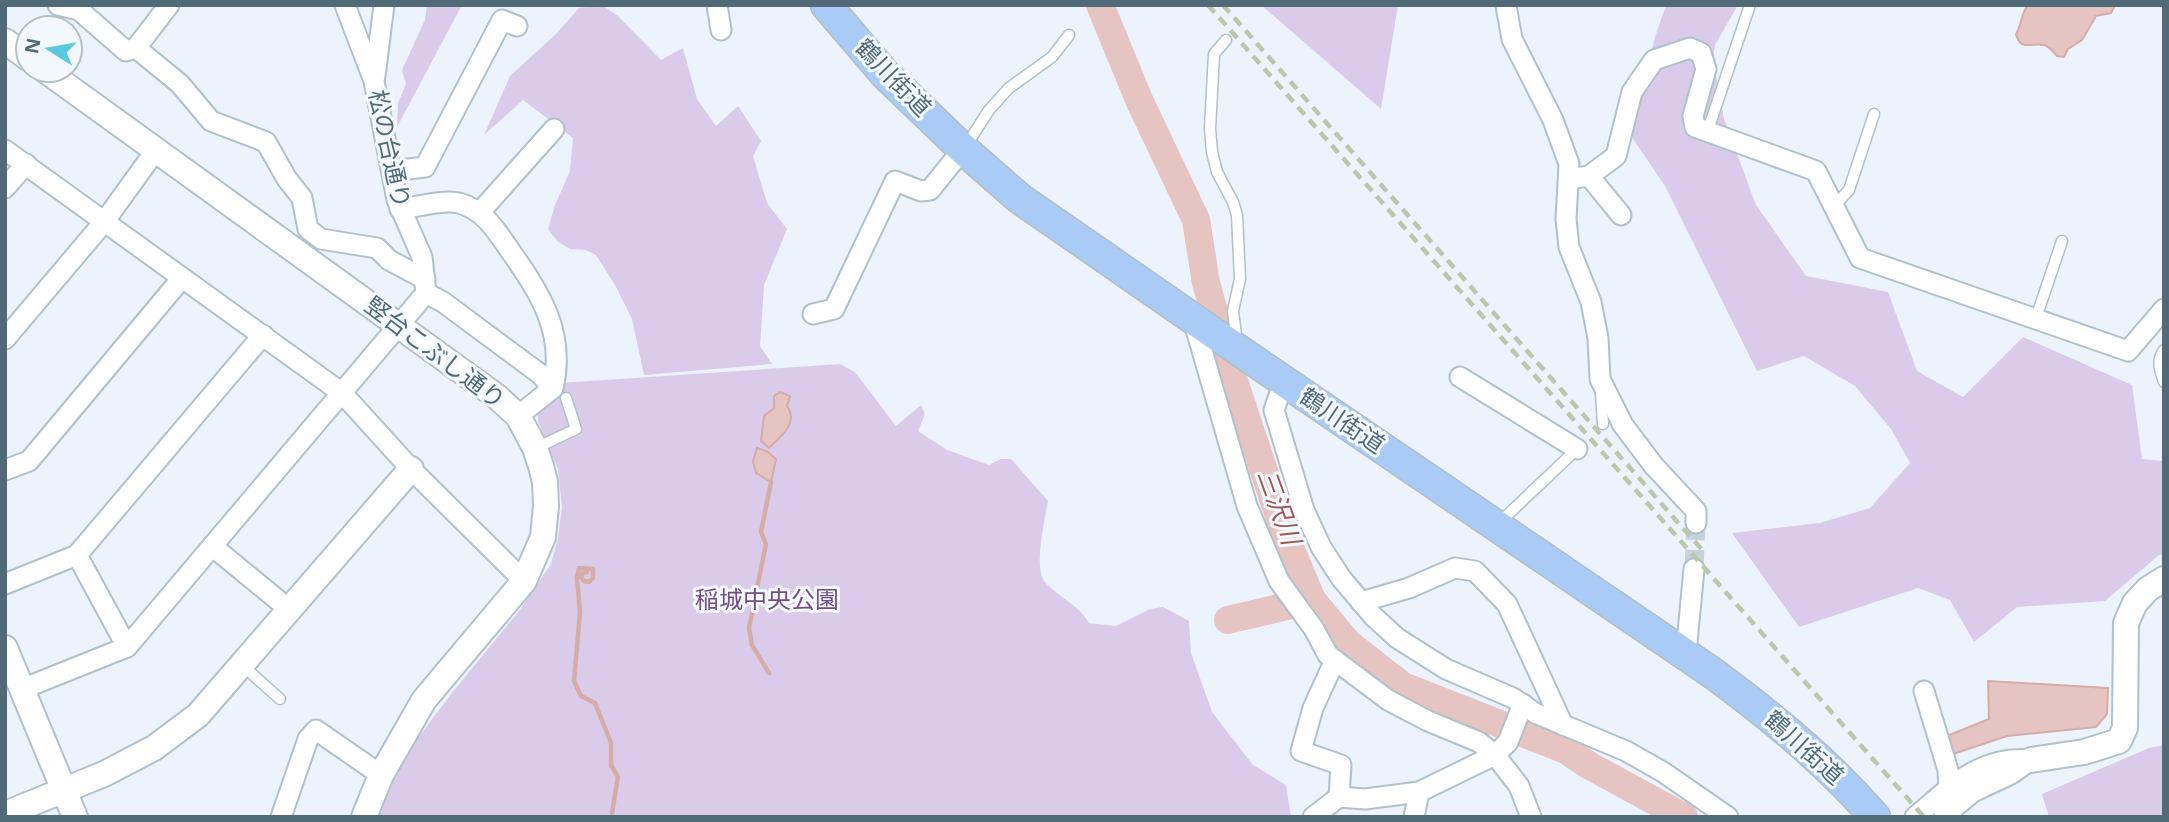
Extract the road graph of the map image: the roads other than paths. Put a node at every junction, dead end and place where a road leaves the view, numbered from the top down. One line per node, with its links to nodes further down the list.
1 (58, 5): 13 (street)
2 (169, 5): 13 (street)
3 (345, 5): 14 (street, 松の台通り)
4 (384, 5): 14 (street)
5 (717, 5): 10 (street)
6 (826, 5): 19 (main road, 鶴川街道)
7 (1750, 5): 18 (lane)
8 (1506, 6): 25 (street)
9 (517, 26): 23 (street)
10 (720, 30)
11 (1069, 35): 19 (lane)
12 (1226, 40): 42 (lane)
13 (136, 48): 34 (street)
14 (374, 81): 23 (street, 松の台通り)
15 (64, 84): 21 (street, 竪台こぶし通り)
16 (1874, 114): 27 (lane)
17 (554, 130): 29 (street)
18 (1707, 133): 24 (street); 27 (street)
19 (963, 149): 36 (street); 38 (main road, 鶴川街道)
20 (5, 150): 22 (street)
21 (156, 150): 31 (street); 39 (street, 竪台こぶし通り)
22 (26, 164): 26 (street); 31 (street)
23 (392, 171): 28 (street, 松の台通り)
24 (1589, 176): 25 (street); 30 (street)
25 (1569, 179): 45 (street)
26 (5, 188)
27 (1833, 206): 37 (street)
28 (400, 209): 29 (street); 34 (street, 松の台通り)
29 (480, 212): 49 (street)
30 (1621, 215)
31 (104, 222): 33 (street); 41 (street)
32 (2062, 241): 37 (lane)
33 (182, 278): 40 (street); 55 (street)
34 (426, 286): 39 (street); 49 (street)
35 (2164, 309): 37 (street)
36 (813, 314)
37 (2036, 317)
38 (1193, 319): 42 (main road, 鶴川街道); 69 (street)
39 (399, 325): 48 (street); 50 (street, 竪台こぶし通り)
40 (262, 335): 48 (street); 59 (street)
41 (5, 339)
42 (1233, 347): 46 (main road, 鶴川街道)
43 (2164, 350): 47 (lane)
44 (1460, 377): 52 (street)
45 (1601, 379): 51 (lane); 56 (street)
46 (1284, 381): 57 (main road, 鶴川街道); 64 (street)
47 (2164, 382)
48 (342, 393): 54 (street); 58 (street)
49 (560, 393): 50 (street); 53 (lane)
50 (518, 416): 53 (street, 竪台こぶし通り)
51 (1603, 424)
52 (1580, 447): 57 (lane)
53 (535, 448): 62 (street, 竪台こぶし通り)
54 (411, 469): 62 (street); 65 (street)
55 (5, 470)
56 (1696, 523)
57 (1497, 525): 68 (main road, 鶴川街道)
58 (212, 546): 65 (street); 66 (street)
59 (77, 555): 63 (street); 66 (street)
60 (1694, 569): 68 (street)
61 (2164, 579): 77 (street)
62 (524, 580): 78 (street, 竪台こぶし通り)
63 (5, 584)
64 (1361, 602): 74 (street); 75 (street)
65 (290, 610): 70 (street)
66 (127, 647): 71 (street)
67 (5, 648): 71 (street)
68 (1686, 653): 92 (main road, 鶴川街道)
69 (1335, 660): 76 (street); 82 (street)
70 (242, 665): 73 (lane); 80 (street)
71 (22, 689): 80 (street)
72 (1924, 691): 79 (street)
73 (280, 699)
74 (1521, 709): 75 (street); 76 (street)
75 (1563, 724): 91 (street)
76 (1502, 748): 81 (street); 90 (street)
77 (2031, 760): 79 (street); 84 (street)
78 (381, 775): 86 (street); 87 (street, 竪台こぶし通り)
79 (1948, 789): 84 (street); 93 (street)
80 (64, 790): 83 (street); 85 (street)
81 (1419, 792): 82 (street); 89 (street)
82 (1332, 806): 88 (street)
83 (5, 814)
84 (1949, 815)
85 (75, 817)
86 (281, 817)
87 (364, 817)
88 (1313, 817)
89 (1414, 817)
90 (1531, 817)
91 (1728, 817)
92 (1875, 817)
93 (1915, 817)

